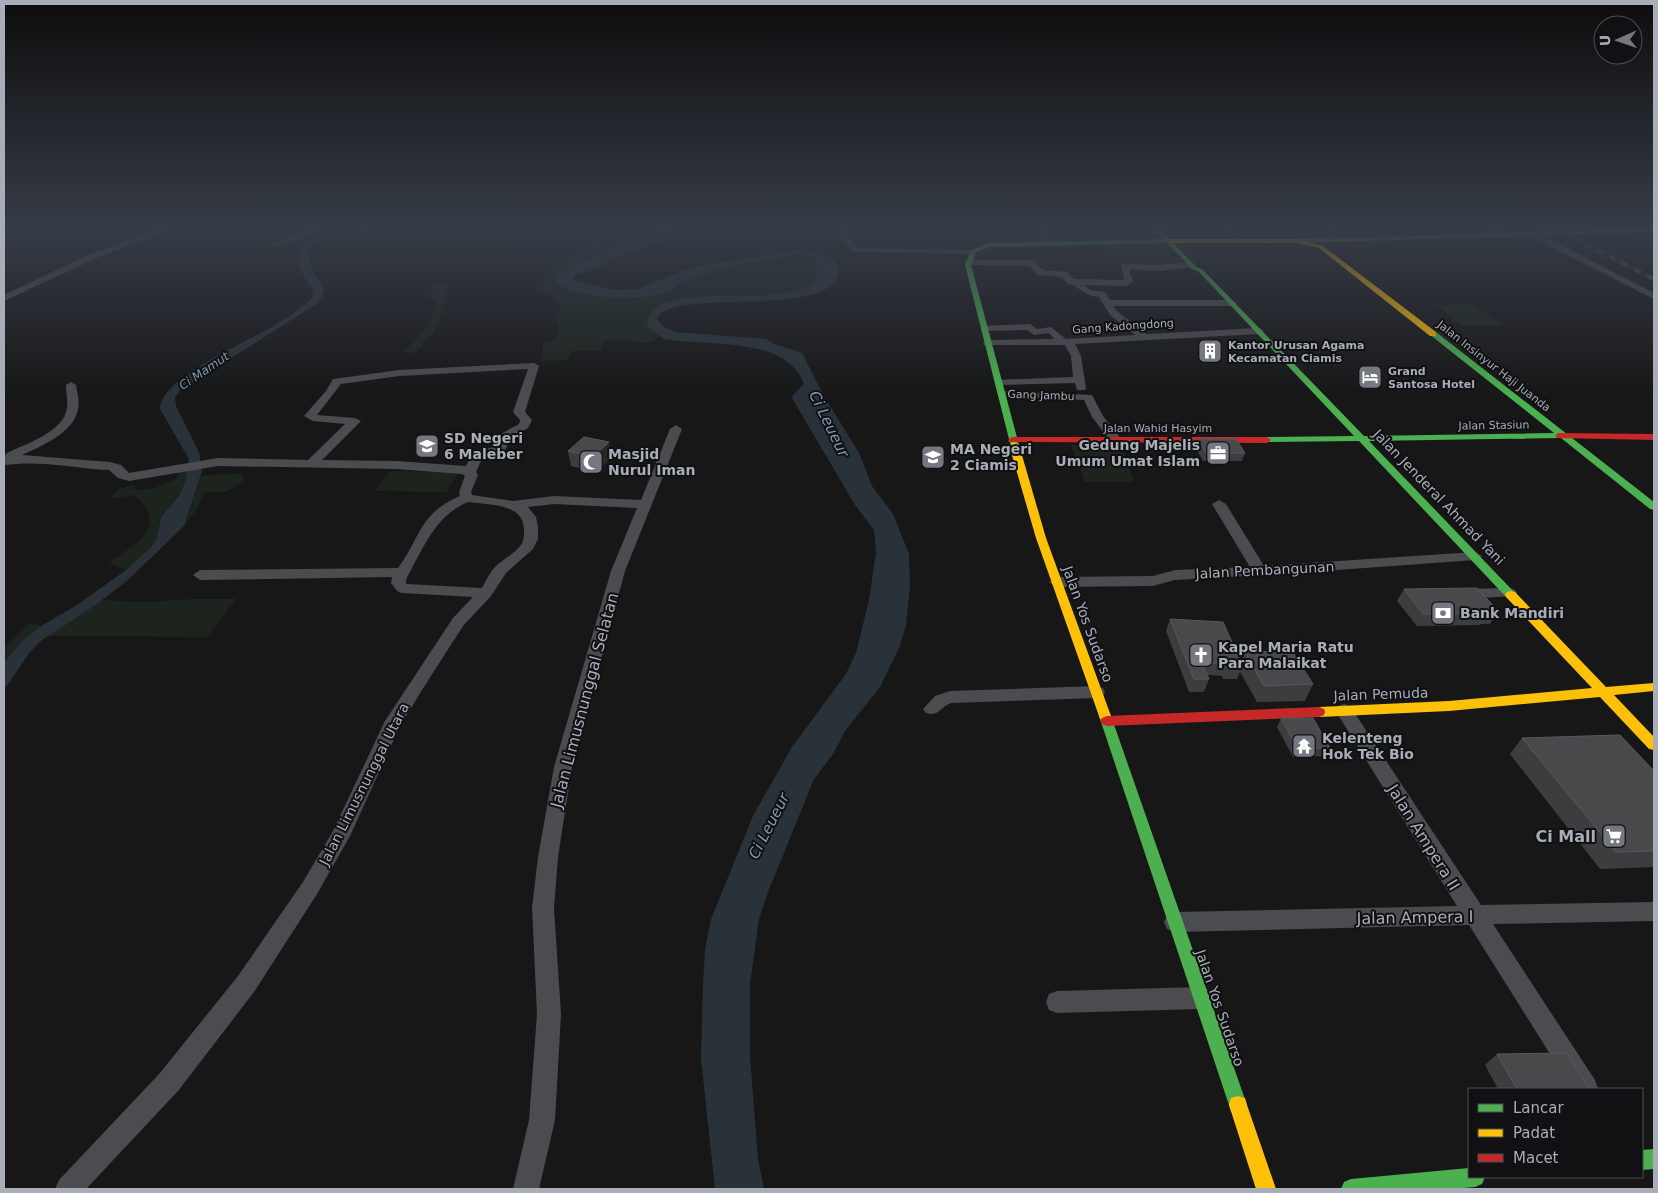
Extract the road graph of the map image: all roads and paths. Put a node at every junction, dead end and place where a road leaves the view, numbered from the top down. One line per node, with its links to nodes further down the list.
1 (34, 284): 8 (street)
2 (973, 284): 11 (main road, Jalan Yos Sudarso)
3 (1078, 284): 9 (street)
4 (1213, 284): 10 (main road, Jalan Jenderal Ahmad Yani)
5 (1377, 284): 22 (main road, Jalan Insinyur Haji Juanda)
6 (1630, 284): 7 (street)
7 (1654, 296)
8 (4, 298)
9 (1107, 303): 10 (street); 13 (street)
10 (1232, 303): 12 (main road, Jalan Jenderal Ahmad Yani)
11 (984, 328): 14 (street); 15 (main road, Jalan Yos Sudarso)
12 (1259, 331): 13 (street, Gang Kadongdong); 26 (main road, Jalan Jenderal Ahmad Yani)
13 (1142, 336): 14 (street, Gang Kadongdong)
14 (1066, 342): 15 (street, Gang Kadongdong); 16 (street)
15 (988, 343): 17 (main road, Jalan Yos Sudarso)
16 (1080, 380): 17 (street); 20 (street)
17 (999, 382): 19 (main road, Jalan Yos Sudarso)
18 (70, 384): 27 (street)
19 (1002, 394): 20 (street, Gang Jambu); 24 (main road, Jalan Yos Sudarso)
20 (1083, 397): 25 (street, Gang Jambu)
21 (676, 429): 31 (street, Jalan Limusnunggal Selatan)
22 (1562, 436): 23 (main road, Jalan Stasiun); 26 (main road, Jalan Stasiun); 34 (main road, Jalan Insinyur Haji Juanda)
23 (1654, 437)
24 (1012, 440): 25 (main road, Jalan Wahid Hasyim); 39 (main road, Jalan Yos Sudarso)
25 (1116, 440): 26 (main road, Jalan Wahid Hasyim)
26 (1364, 440): 35 (main road, Jalan Jenderal Ahmad Yani)
27 (4, 461): 28 (street)
28 (311, 464): 29 (street); 29 (street)
29 (470, 471): 30 (street)
30 (466, 498): 33 (street); 37 (street)
31 (645, 504): 33 (street); 58 (street, Jalan Limusnunggal Selatan)
32 (1219, 504): 36 (street)
33 (513, 505): 41 (street, Jalan Limusnunggal Utara)
34 (1654, 507)
35 (1475, 556): 36 (street, Jalan Pembangunan); 40 (main road, Jalan Jenderal Ahmad Yani)
36 (1260, 571): 39 (street, Jalan Pembangunan)
37 (401, 572): 38 (street); 41 (street)
38 (200, 575)
39 (1056, 582): 44 (main road, Jalan Yos Sudarso)
40 (1510, 592): 42 (street); 45 (main road, Jalan Jenderal Ahmad Yani)
41 (486, 594): 57 (street, Jalan Limusnunggal Utara)
42 (1446, 595)
43 (1654, 688): 45 (main road, Jalan Pemuda)
44 (1097, 692): 46 (street); 48 (main road, Jalan Yos Sudarso)
45 (1604, 692): 47 (main road, Jalan Pemuda); 49 (main road, Jalan Jenderal Ahmad Yani)
46 (932, 709)
47 (1344, 710): 48 (main road, Jalan Pemuda); 51 (street, Jalan Ampera II)
48 (1107, 721): 52 (main road, Jalan Yos Sudarso)
49 (1654, 745)
50 (1654, 911): 51 (street, Jalan Ampera I)
51 (1474, 915): 52 (street, Jalan Ampera I); 55 (street, Jalan Ampera II)
52 (1175, 922): 53 (main road, Jalan Yos Sudarso)
53 (1200, 998): 54 (street); 59 (main road, Jalan Yos Sudarso)
54 (1057, 1002)
55 (1585, 1088)
56 (1468, 1178): 60 (main road)
57 (68, 1189)
58 (526, 1189)
59 (1266, 1189)
60 (1351, 1189)

